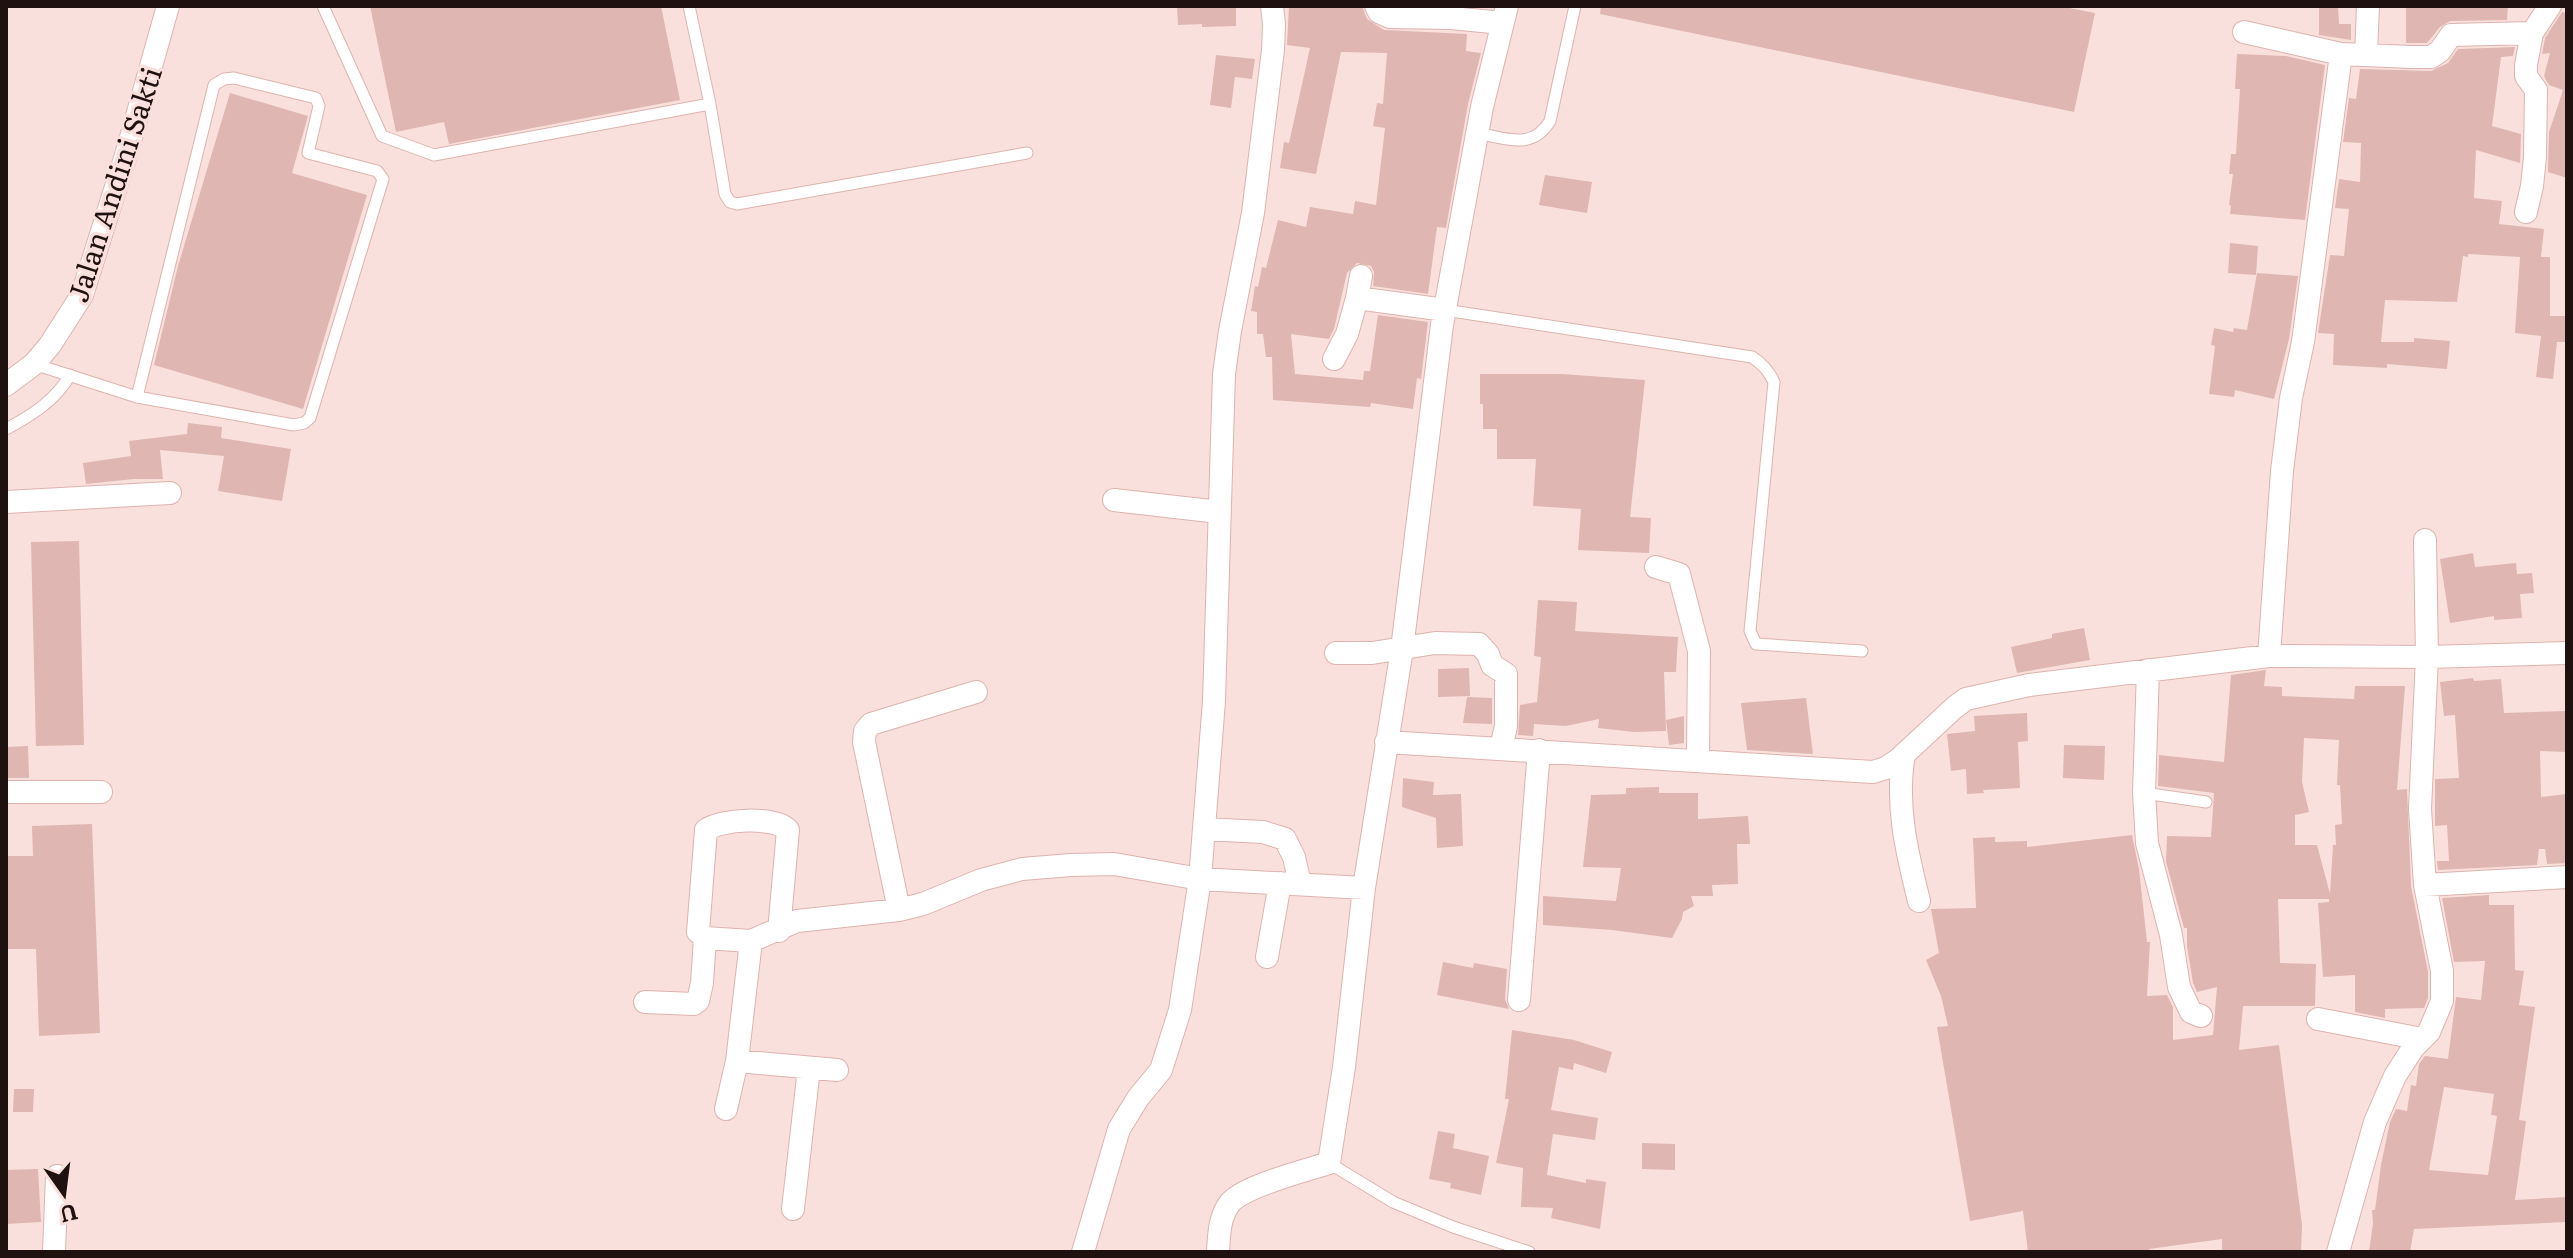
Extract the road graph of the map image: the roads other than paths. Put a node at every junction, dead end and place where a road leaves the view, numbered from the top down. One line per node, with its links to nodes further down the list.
1 (168, 6): 22 (street, Jalan Andini Sakti)
2 (323, 6): 16 (lane)
3 (689, 6): 16 (lane)
4 (1272, 6): 30 (street)
5 (1376, 6): 11 (street)
6 (1575, 6): 17 (lane)
7 (2368, 6): 15 (street)
8 (2550, 6): 13 (street)
9 (2559, 6): 10 (street)
10 (2567, 8)
11 (1504, 15): 17 (street)
12 (2244, 32): 14 (street)
13 (2532, 33): 15 (street); 19 (street)
14 (2341, 54): 15 (street); 37 (street)
15 (2366, 55)
16 (710, 104): 18 (lane)
17 (1477, 133): 20 (street)
18 (1027, 153)
19 (2526, 212)
20 (1445, 310): 21 (street); 33 (street); 34 (lane)
21 (1334, 359)
22 (34, 364): 23 (lane); 24 (street, Jalan Andini Sakti)
23 (70, 375): 25 (lane); 26 (lane)
24 (6, 385)
25 (137, 397): 25 (lane)
26 (6, 429)
27 (170, 493): 29 (street)
28 (1114, 500): 30 (street)
29 (6, 502)
30 (1219, 512): 50 (street)
31 (2425, 540): 38 (street)
32 (1656, 567): 45 (street)
33 (1402, 649): 35 (street); 41 (street); 42 (street)
34 (1862, 651)
35 (1336, 653)
36 (2567, 653): 38 (street)
37 (2269, 656): 38 (street); 39 (street)
38 (2427, 657): 54 (street)
39 (2148, 670): 44 (street); 48 (street)
40 (976, 692): 57 (street)
41 (1386, 742): 42 (street); 55 (street)
42 (1501, 748): 43 (street)
43 (1539, 750): 45 (street); 62 (street)
44 (1904, 754): 45 (street); 56 (street)
45 (1698, 761)
46 (6, 792): 47 (street)
47 (101, 792)
48 (2144, 793): 49 (lane); 64 (street)
49 (2206, 802)
50 (1204, 829): 52 (street); 53 (street)
51 (2567, 877): 54 (street)
52 (1200, 879): 53 (street); 57 (street); 75 (street)
53 (1290, 883): 55 (street); 61 (street)
54 (2425, 885): 66 (street)
55 (1364, 888): 71 (street)
56 (1919, 901)
57 (899, 910): 58 (street)
58 (779, 931): 59 (street); 60 (street)
59 (705, 938): 60 (street); 63 (street)
60 (751, 941): 67 (street)
61 (1267, 957)
62 (1519, 1000)
63 (645, 1002)
64 (2201, 1016)
65 (2318, 1019): 66 (street)
66 (2422, 1039): 78 (street)
67 (737, 1061): 68 (street); 70 (street)
68 (809, 1068): 69 (street); 73 (street)
69 (837, 1070)
70 (726, 1109)
71 (1329, 1163): 76 (street); 77 (lane)
72 (57, 1176): 74 (street)
73 (793, 1209)
74 (54, 1252)
75 (1083, 1252)
76 (1218, 1252)
77 (1529, 1252)
78 (2338, 1252)

